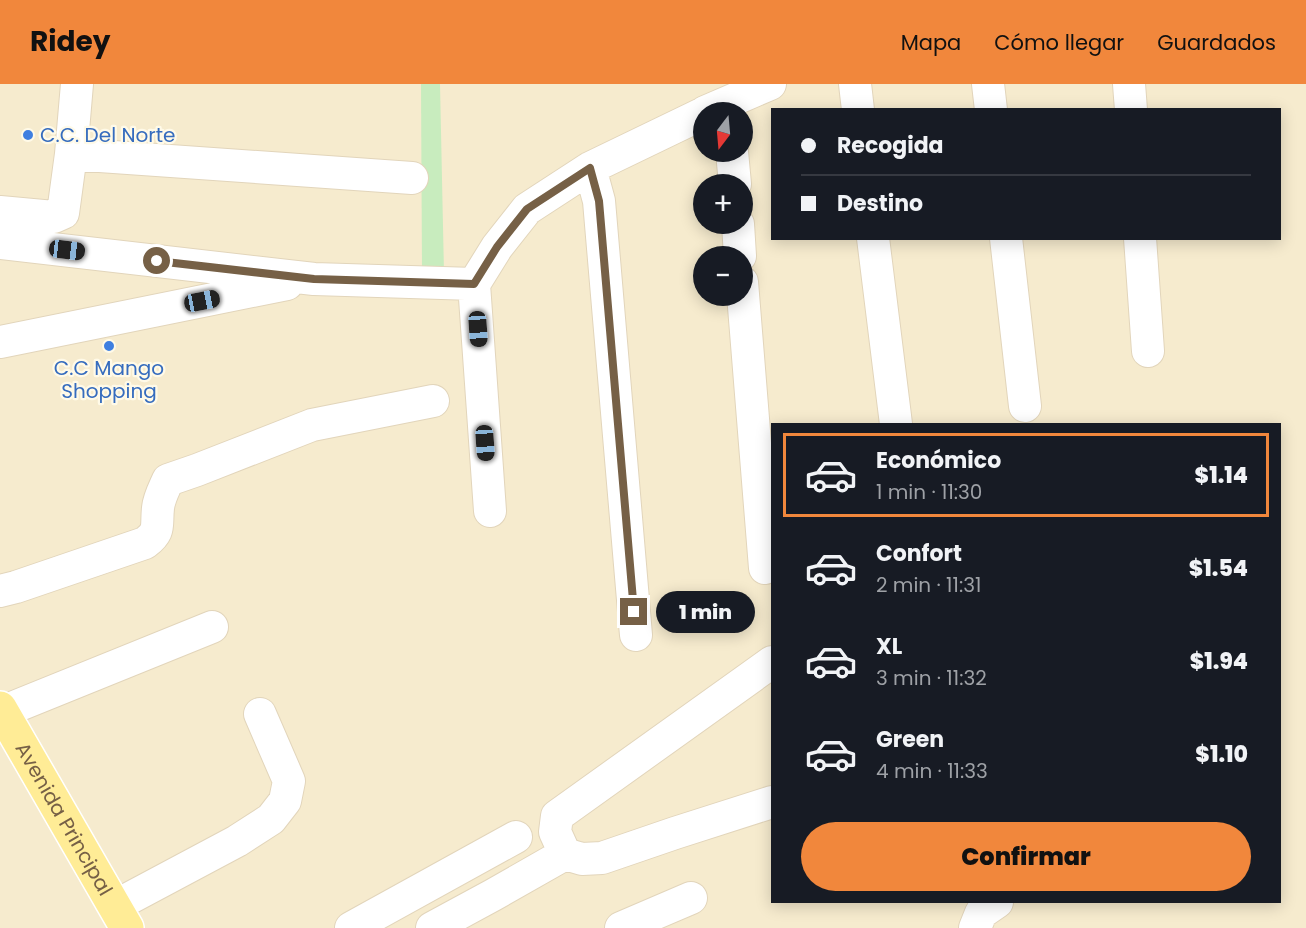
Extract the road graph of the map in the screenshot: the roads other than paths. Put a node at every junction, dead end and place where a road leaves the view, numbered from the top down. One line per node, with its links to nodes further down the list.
1 (77, 84): 11 (street)
2 (770, 84): 6 (street)
3 (855, 84): 7 (street)
4 (988, 84): 8 (street)
5 (1129, 84): 9 (street)
6 (733, 102)
7 (858, 108)
8 (991, 108)
9 (1131, 108)
10 (693, 121): 12 (street)
11 (71, 154): 13 (street); 14 (street)
12 (590, 168): 20 (street); 31 (street)
13 (412, 178)
14 (0, 212)
15 (873, 240): 26 (street)
16 (1006, 240): 25 (street)
17 (1140, 240): 23 (street)
18 (0, 243): 19 (street)
19 (314, 279): 20 (street); 22 (street)
20 (474, 284): 27 (street)
21 (744, 306): 28 (street)
22 (0, 342)
23 (1148, 351)
24 (433, 401): 29 (street)
25 (1025, 406)
26 (896, 423)
27 (490, 511)
28 (765, 568)
29 (0, 591)
30 (212, 627): 33 (street)
31 (636, 635)
32 (771, 663): 37 (street)
33 (1, 710): 40 (main road, Avenida Principal)
34 (260, 714): 40 (street)
35 (771, 802): 37 (street)
36 (516, 837): 41 (street)
37 (565, 854): 42 (street)
38 (691, 898): 43 (street)
39 (996, 903): 44 (street)
40 (121, 917)
41 (351, 928)
42 (432, 928)
43 (621, 928)
44 (975, 928)

